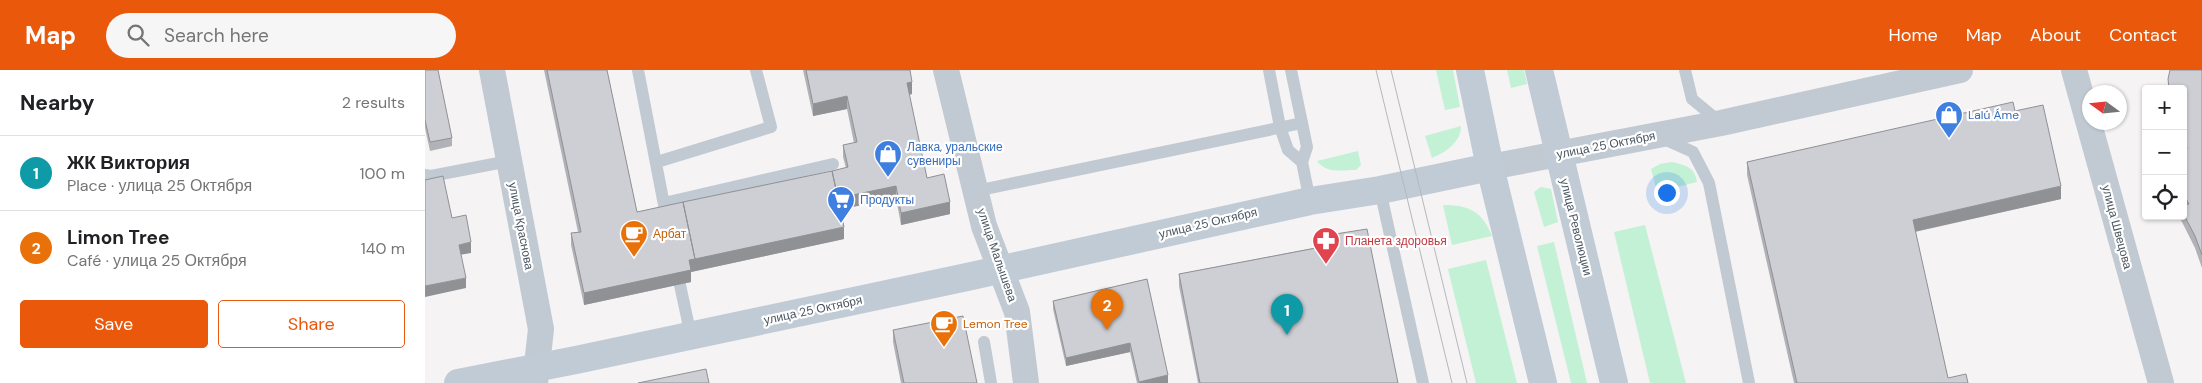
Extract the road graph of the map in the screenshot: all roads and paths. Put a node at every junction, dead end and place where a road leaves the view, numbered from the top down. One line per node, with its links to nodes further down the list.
1 (492, 70): 17 (street, улица Краснова)
2 (638, 70): 18 (lane)
3 (756, 70): 18 (lane)
4 (946, 70): 24 (street, улица Малышева)
5 (1269, 70): 14 (lane)
6 (1291, 70): 12 (lane)
7 (1470, 70): 21 (street)
8 (1539, 70): 16 (street, улица Революции)
9 (1685, 70): 13 (lane)
10 (1960, 70): 13 (street, улица 25 Октября)
11 (2075, 70): 40 (street, улица Швецова)
12 (1302, 123): 14 (lane); 19 (lane)
13 (1721, 123): 15 (street, улица 25 Октября)
14 (1280, 127): 19 (lane); 24 (lane)
15 (1657, 135): 16 (street, улица 25 Октября); 39 (lane)
16 (1559, 155): 21 (street, улица 25 Октября); 38 (street, улица Революции)
17 (509, 161): 22 (lane); 32 (street, улица Краснова)
18 (657, 162): 26 (lane)
19 (1302, 162): 25 (lane)
20 (833, 164): 26 (lane)
21 (1490, 167): 23 (street, улица 25 Октября); 37 (street)
22 (425, 175)
23 (1380, 190): 25 (street, улица 25 Октября); 36 (lane)
24 (976, 192): 28 (street, улица Малышева)
25 (1310, 201): 28 (street, улица 25 Октября)
26 (664, 203): 27 (lane)
27 (667, 218)
28 (1001, 269): 30 (street, улица 25 Октября); 35 (street, улица Малышева)
29 (681, 285): 30 (lane)
30 (691, 336): 32 (street, улица 25 Октября)
31 (984, 342): 34 (lane)
32 (536, 375): 33 (street, улица 25 Октября)
33 (458, 383)
34 (991, 383)
35 (1026, 383)
36 (1423, 383)
37 (1543, 383)
38 (1614, 383)
39 (1749, 383)
40 (2161, 383)

